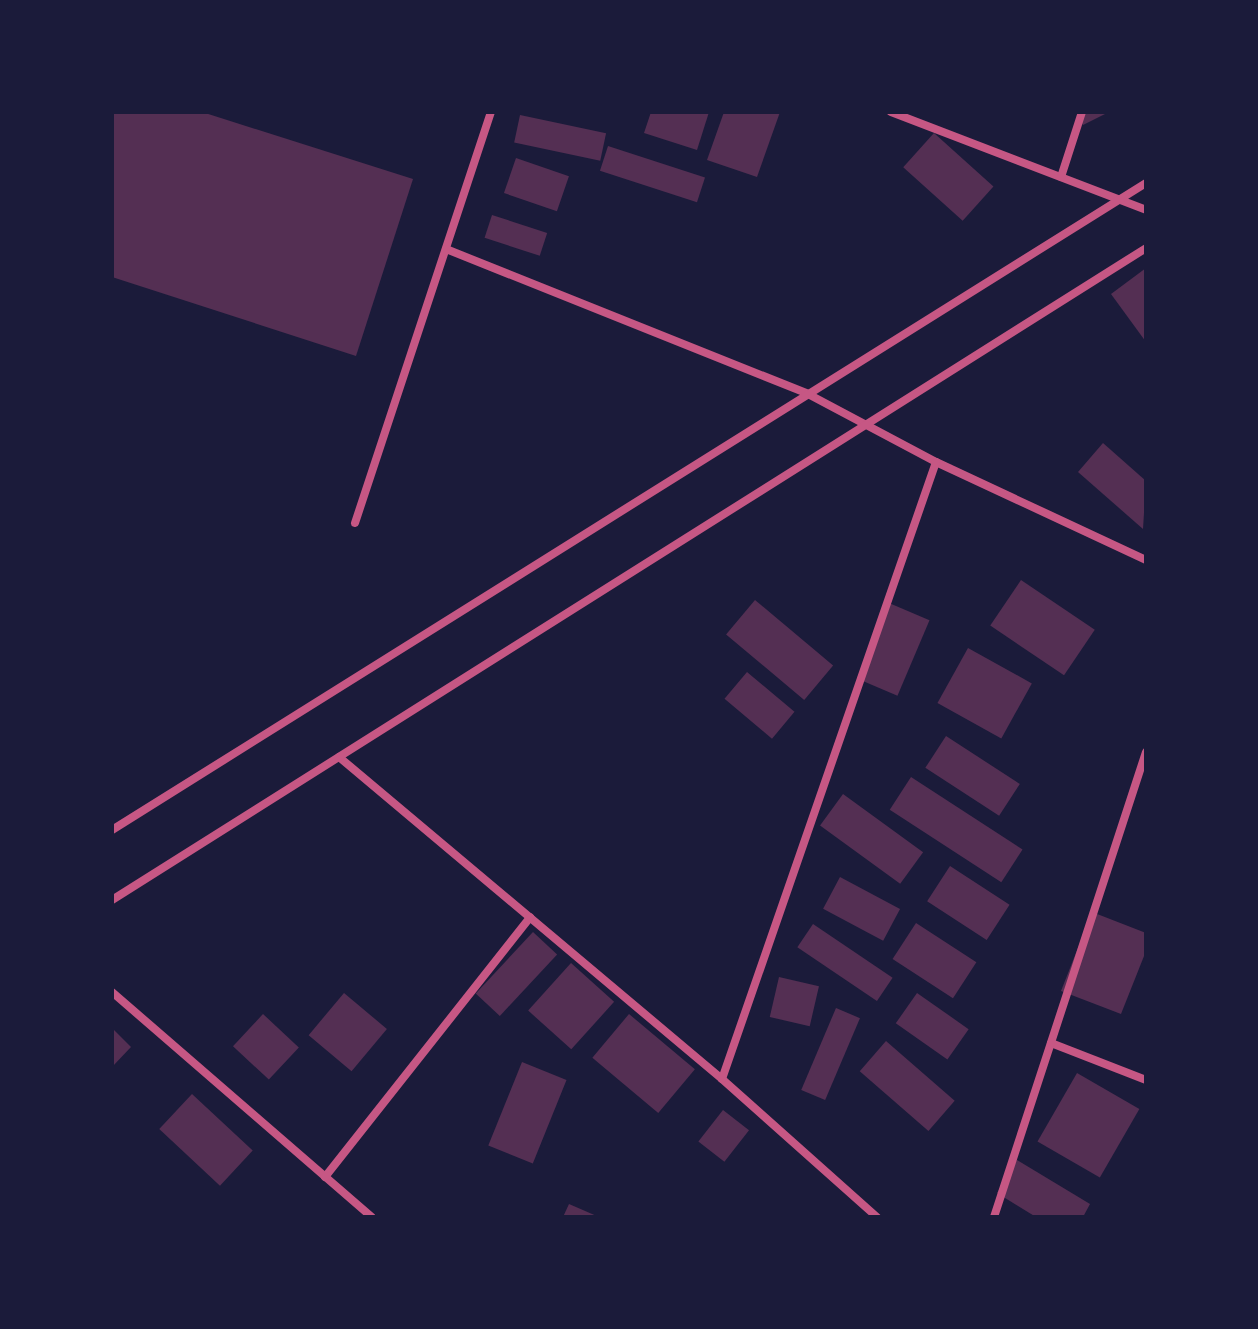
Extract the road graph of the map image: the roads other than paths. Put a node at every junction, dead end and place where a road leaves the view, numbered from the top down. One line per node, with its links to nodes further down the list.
1 (491, 112): 9 (street)
2 (891, 112): 4 (street)
3 (1082, 112): 4 (street)
4 (1061, 177): 6 (street)
5 (1146, 183): 6 (street)
6 (1119, 200): 7 (street); 10 (street)
7 (1146, 210)
8 (1146, 248): 11 (street)
9 (446, 249): 10 (street); 13 (street)
10 (808, 394): 11 (street); 19 (street)
11 (865, 424): 12 (street); 16 (street)
12 (936, 462): 14 (street); 24 (street)
13 (355, 523)
14 (1146, 560)
15 (1146, 752): 17 (street)
16 (339, 757): 20 (street); 21 (street)
17 (1136, 783): 18 (street); 23 (street)
18 (1146, 786)
19 (112, 830)
20 (112, 900)
21 (530, 917): 24 (street); 26 (street)
22 (112, 992): 26 (street)
23 (1051, 1043): 25 (street); 29 (street)
24 (722, 1079): 28 (street)
25 (1146, 1080)
26 (325, 1177): 27 (street)
27 (372, 1217)
28 (877, 1217)
29 (994, 1217)

